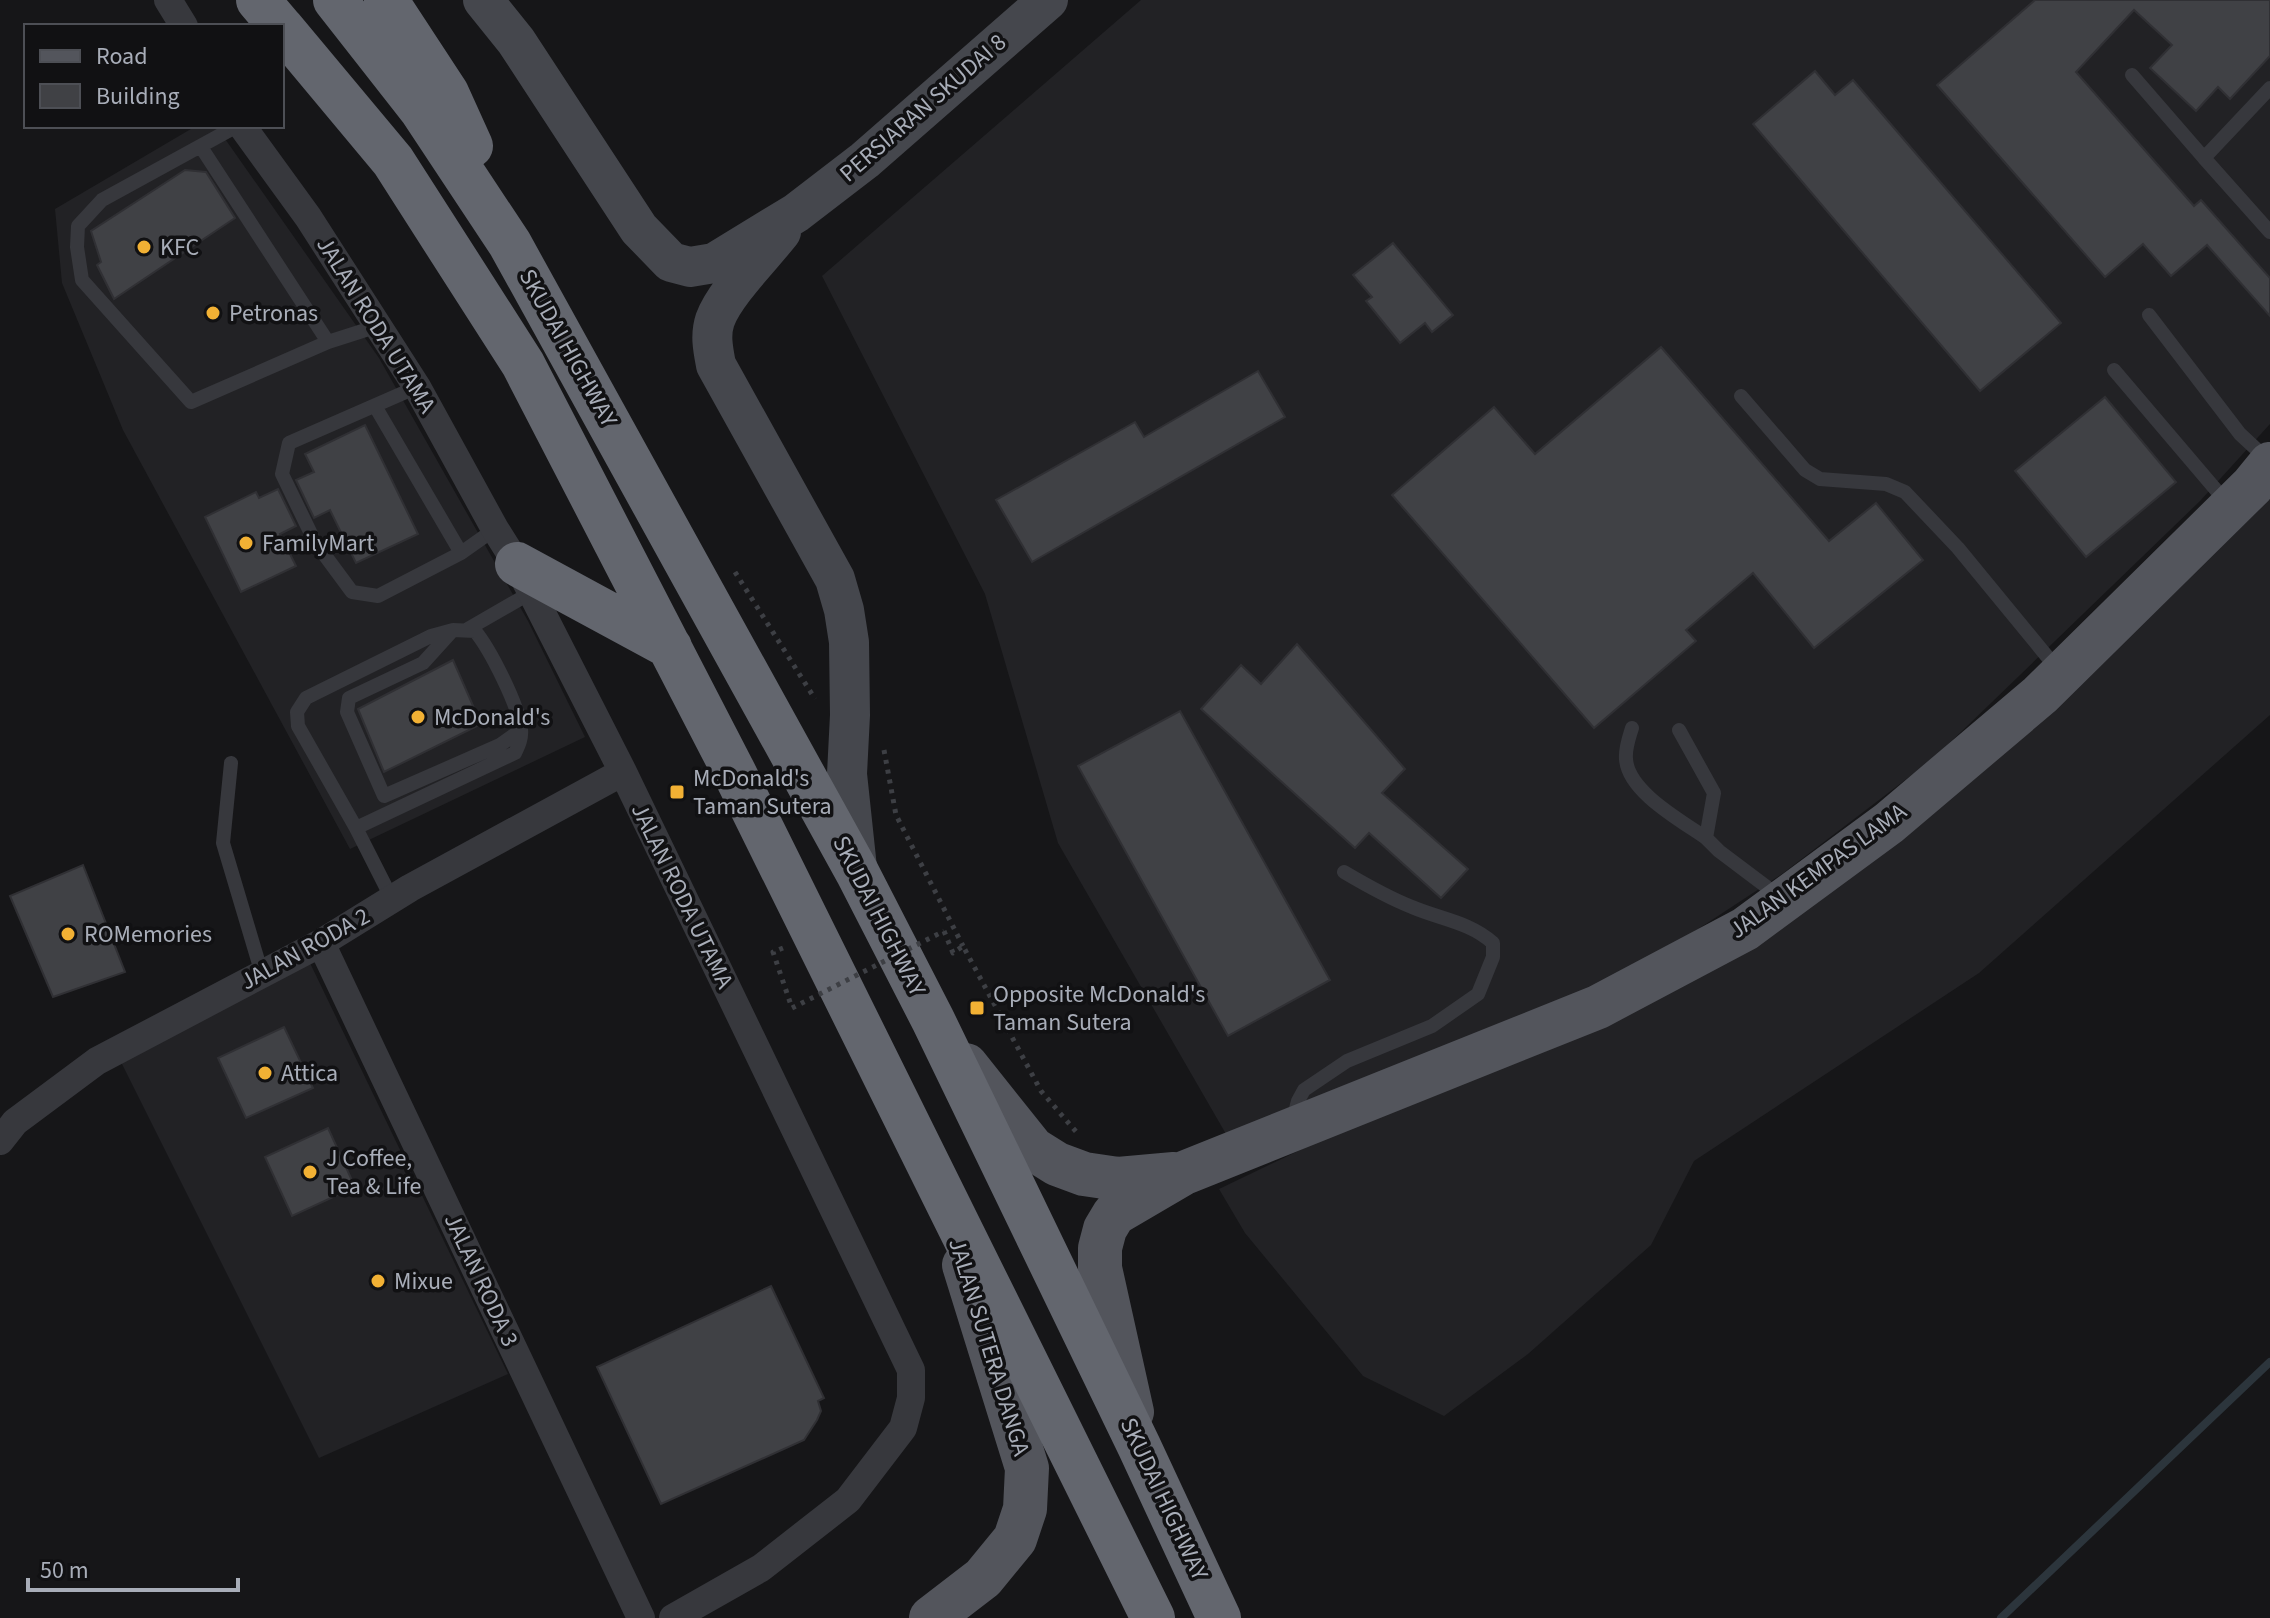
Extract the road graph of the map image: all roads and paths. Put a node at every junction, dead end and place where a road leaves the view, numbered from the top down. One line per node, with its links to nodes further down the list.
1 (168, 0): 7 (street)
2 (258, 0): 8 (highway, SKUDAI HIGHWAY)
3 (335, 0): 18 (highway, SKUDAI HIGHWAY)
4 (386, 0): 18 (highway)
5 (483, 0): 16 (street)
6 (1048, 0): 16 (street, PERSIARAN SKUDAI 8)
7 (183, 24)
8 (278, 24)
9 (284, 31): 30 (highway, SKUDAI HIGHWAY)
10 (2132, 75): 15 (lane)
11 (2270, 88): 15 (lane)
12 (236, 128): 14 (lane)
13 (241, 128): 20 (street, JALAN RODA UTAMA)
14 (201, 147): 21 (lane); 21 (lane)
15 (2204, 158): 17 (lane)
16 (796, 213): 40 (street)
17 (2270, 232)
18 (510, 244): 40 (highway, SKUDAI HIGHWAY)
19 (2149, 315): 26 (lane)
20 (378, 326): 21 (lane); 23 (street, JALAN RODA UTAMA)
21 (328, 342)
22 (2114, 370): 26 (lane)
23 (417, 387): 25 (lane); 28 (street, JALAN RODA UTAMA)
24 (1741, 396): 31 (lane)
25 (375, 406): 27 (lane); 27 (lane)
26 (2257, 483): 31 (main road, JALAN KEMPAS LAMA)
27 (461, 553): 28 (lane)
28 (515, 562): 29 (lane); 30 (highway); 37 (street, JALAN RODA UTAMA)
29 (459, 630): 33 (lane); 33 (lane); 38 (lane)
30 (670, 647): 53 (highway, SKUDAI HIGHWAY)
31 (2062, 674): 43 (main road, JALAN KEMPAS LAMA)
32 (1632, 728): 39 (lane)
33 (521, 730): 38 (lane)
34 (1679, 730): 39 (lane)
35 (883, 746): 45 (path)
36 (231, 763): 47 (lane)
37 (623, 772): 42 (street, JALAN RODA 2); 56 (street, JALAN RODA UTAMA)
38 (356, 828): 42 (lane)
39 (1706, 838): 43 (lane)
40 (857, 872): 48 (highway, SKUDAI HIGHWAY)
41 (1344, 872): 49 (lane)
42 (392, 899): 44 (street, JALAN RODA 2)
43 (1784, 900): 49 (main road, JALAN KEMPAS LAMA)
44 (321, 943): 47 (street, JALAN RODA 2); 55 (street, JALAN RODA 3)
45 (963, 946): 46 (path, bridge); 50 (path)
46 (773, 952)
47 (262, 974): 51 (street, JALAN RODA 2)
48 (933, 1020): 52 (main road, JALAN KEMPAS LAMA); 54 (highway, SKUDAI HIGHWAY)
49 (1293, 1128): 52 (main road, JALAN KEMPAS LAMA)
50 (1079, 1135)
51 (0, 1141)
52 (1184, 1173): 54 (main road, JALAN KEMPAS LAMA)
53 (938, 1182): 57 (main road, JALAN SUTERA DANGA); 58 (highway, SKUDAI HIGHWAY)
54 (1139, 1446): 59 (highway, SKUDAI HIGHWAY)
55 (641, 1618)
56 (673, 1618)
57 (931, 1618)
58 (1153, 1618)
59 (1219, 1618)

